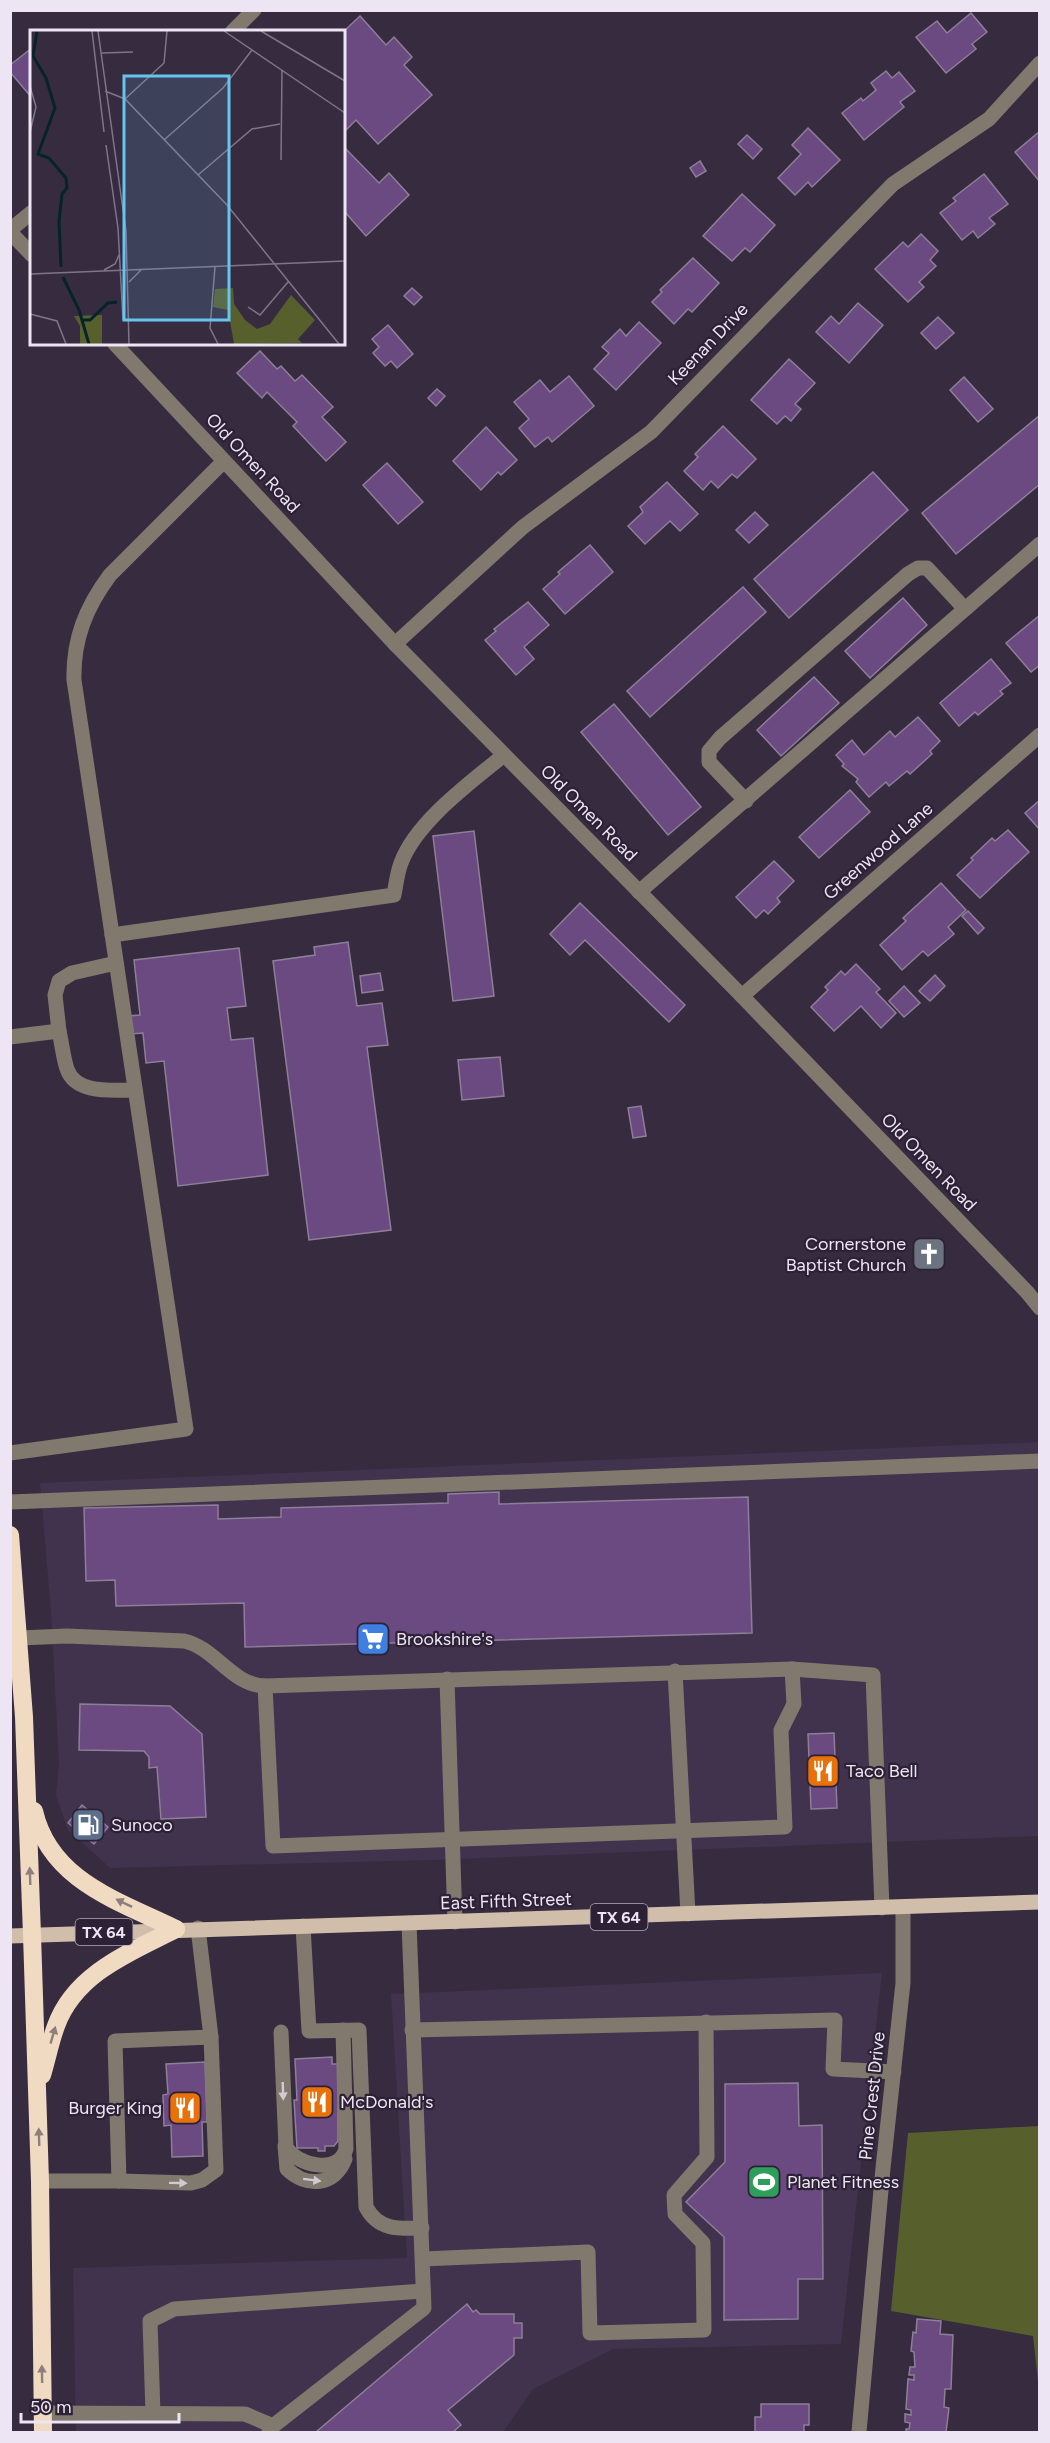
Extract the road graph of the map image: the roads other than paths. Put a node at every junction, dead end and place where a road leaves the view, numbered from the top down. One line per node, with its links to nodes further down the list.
1 (254, 10): 2 (street)
2 (234, 30)
3 (1040, 63): 11 (street, Keenan Drive)
4 (30, 214): 5 (street)
5 (10, 231): 6 (street)
6 (30, 253)
7 (115, 345): 8 (street, Old Omen Road)
8 (224, 461): 11 (street, Old Omen Road); 16 (street)
9 (1040, 544): 10 (street)
10 (965, 609): 14 (street); 14 (street)
11 (395, 644): 13 (street, Old Omen Road)
12 (1040, 735): 18 (street, Greenwood Lane)
13 (504, 755): 15 (street, Old Omen Road); 16 (street)
14 (746, 801): 15 (street)
15 (639, 892): 18 (street, Old Omen Road)
16 (112, 935): 17 (street)
17 (116, 963): 19 (street); 21 (street)
18 (742, 996): 22 (street, Old Omen Road)
19 (59, 1031): 20 (street); 21 (street)
20 (10, 1037)
21 (135, 1090): 23 (street)
22 (1040, 1308)
23 (10, 1453)
24 (1040, 1461): 25 (street)
25 (10, 1503)
26 (10, 1535): 27 (highway)
27 (19, 1638): 31 (street); 32 (highway)
28 (792, 1669): 29 (street); 33 (street); 37 (street)
29 (675, 1671): 30 (street); 33 (street)
30 (447, 1679): 31 (street); 34 (street)
31 (265, 1686): 34 (street)
32 (27, 1782): 43 (highway, one-way to 32); 44 (highway, one-way to 32)
33 (684, 1831): 34 (street); 38 (street)
34 (452, 1840): 39 (street)
35 (1040, 1902): 36 (main road, East Fifth Street / TX 64)
36 (903, 1907): 37 (main road, East Fifth Street / TX 64); 51 (street, Pine Crest Drive)
37 (882, 1908): 38 (main road, East Fifth Street / TX 64)
38 (688, 1914): 39 (main road, East Fifth Street / TX 64)
39 (455, 1922): 40 (main road, East Fifth Street / TX 64)
40 (409, 1923): 41 (main road, East Fifth Street / TX 64); 48 (street)
41 (303, 1926): 42 (main road, East Fifth Street / TX 64); 47 (street)
42 (198, 1928): 43 (main road, East Fifth Street / TX 64); 50 (street)
43 (176, 1929): 44 (main road, East Fifth Street / TX 64); 52 (highway, one-way to 43)
44 (32, 1935): 45 (main road, East Fifth Street / TX 64); 52 (highway)
45 (10, 1936)
46 (706, 2022): 48 (street); 51 (street); 56 (street)
47 (343, 2030): 49 (street, one-way to 47); 55 (street)
48 (412, 2030): 55 (street)
49 (281, 2032)
50 (211, 2037): 54 (street, one-way to 50); 54 (street)
51 (894, 2072): 62 (street, Pine Crest Drive)
52 (38, 2091): 53 (highway, one-way to 52)
53 (40, 2181): 54 (street); 58 (highway, one-way to 53)
54 (119, 2181)
55 (422, 2228): 56 (street)
56 (423, 2259): 57 (street)
57 (423, 2291): 59 (street); 60 (street)
58 (42, 2413): 59 (street); 61 (highway)
59 (153, 2414): 60 (street)
60 (271, 2429)
61 (43, 2433)
62 (859, 2433)

